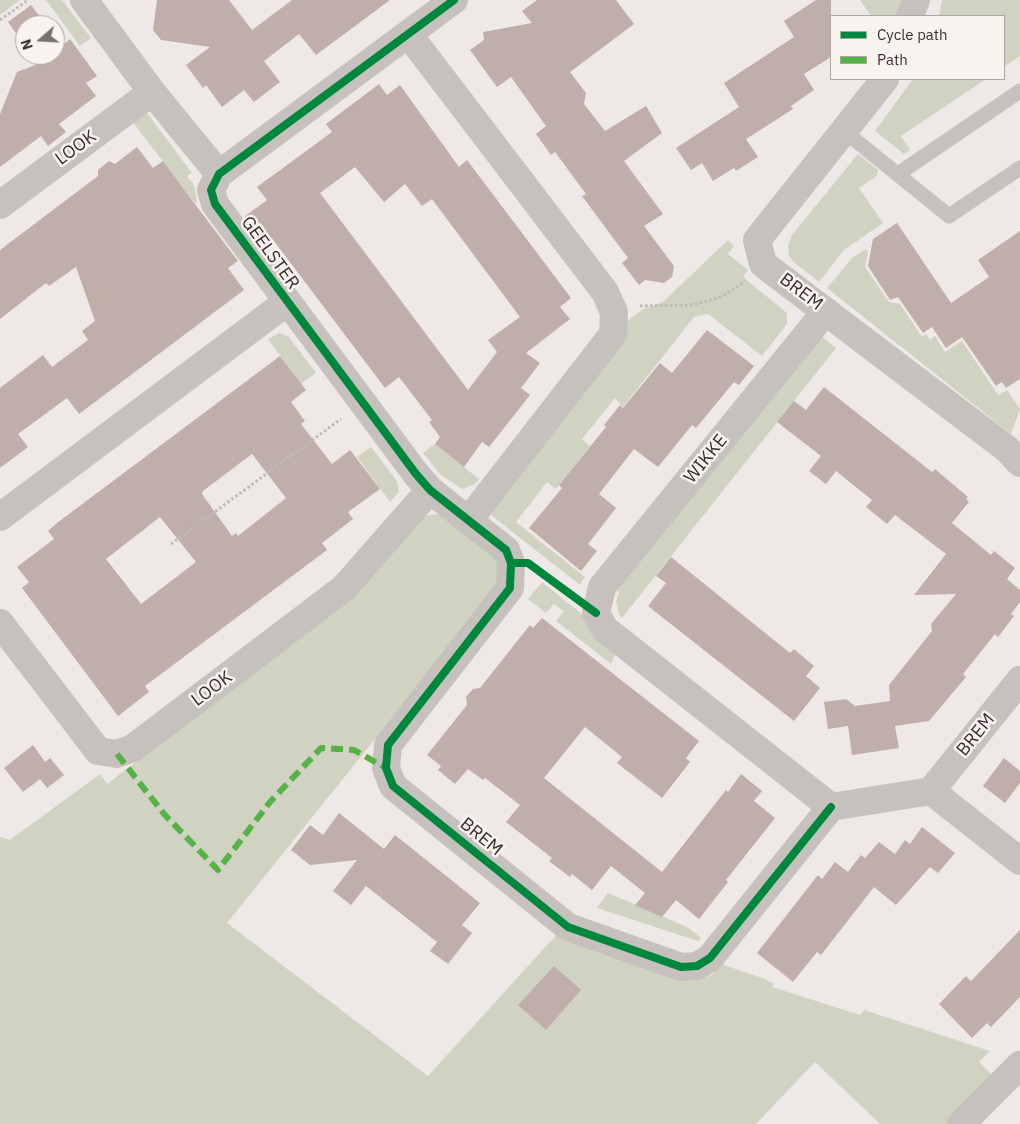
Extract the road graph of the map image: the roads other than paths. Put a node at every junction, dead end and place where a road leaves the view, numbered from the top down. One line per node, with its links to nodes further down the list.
1 (84, 0): 7 (street)
2 (454, 0): 5 (street)
3 (916, 0): 4 (street)
4 (910, 15)
5 (409, 35): 11 (street); 19 (street)
6 (884, 80): 9 (street, BREM)
7 (152, 92): 11 (street); 13 (street, LOOK)
8 (1020, 92): 12 (lane)
9 (844, 131): 12 (lane); 15 (street, BREM)
10 (1020, 168): 12 (lane)
11 (219, 174): 14 (street, GEELSTER)
12 (898, 174)
13 (0, 204)
14 (287, 302): 17 (street, GEELSTER); 18 (street)
15 (826, 311): 16 (street, BREM); 24 (street, WIKKE)
16 (1020, 463)
17 (430, 490): 19 (street, GEELSTER); 21 (street, LOOK)
18 (0, 517)
19 (468, 521): 20 (street, GEELSTER)
20 (511, 563): 24 (street, BREM)
21 (0, 623)
22 (1020, 680): 23 (street, BREM)
23 (931, 791): 24 (street); 25 (street)
24 (831, 807)
25 (1020, 861)
26 (1020, 1065): 27 (street)
27 (961, 1124)

